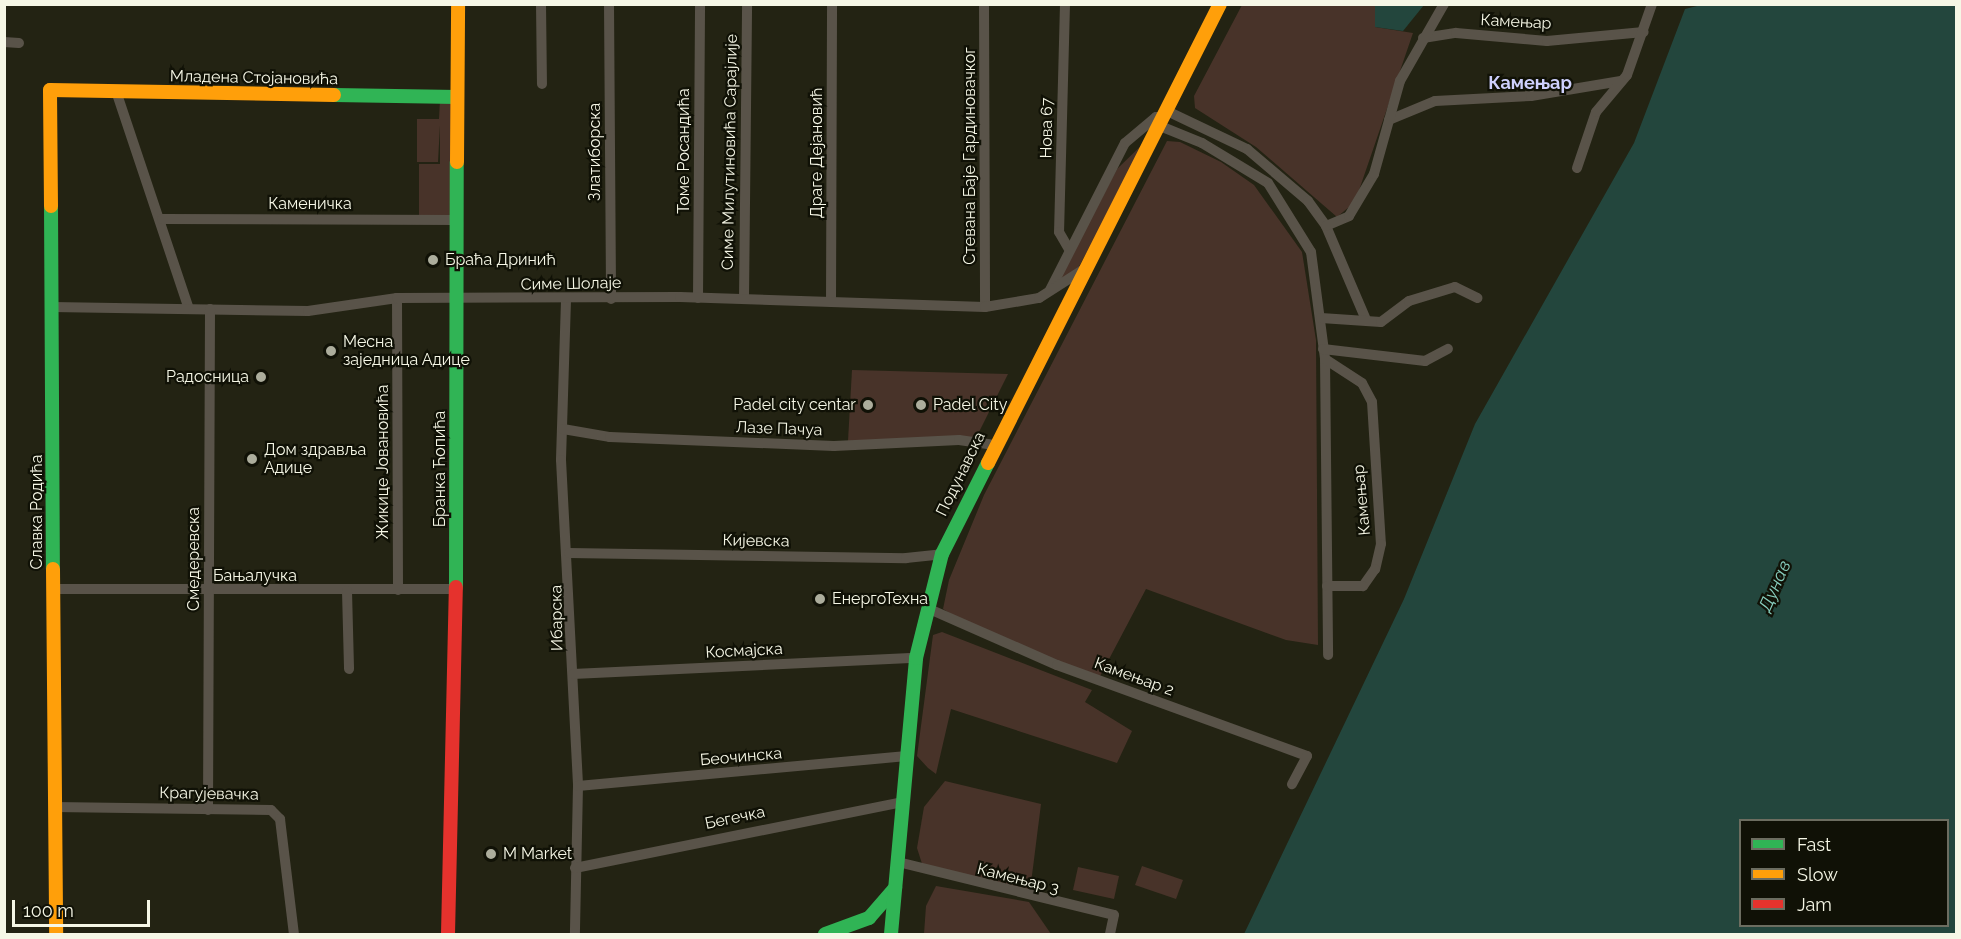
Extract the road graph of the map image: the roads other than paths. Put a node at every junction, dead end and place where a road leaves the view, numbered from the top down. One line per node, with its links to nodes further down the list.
1 (458, 4): 20 (street, Бранка Ћопића)
2 (541, 4): 17 (street)
3 (609, 4): 33 (street, Златиборска)
4 (700, 4): 31 (street, Томе Росандића)
5 (747, 4): 34 (street, Симе Милутиновића Сарајлије)
6 (832, 4): 37 (street, Драге Дејановић)
7 (984, 4): 40 (street, Стевана Баје Гардиновачког)
8 (1065, 4): 27 (street, Нова 67)
9 (1221, 4): 21 (street, Подунавска)
10 (1444, 4): 13 (street)
11 (1652, 4): 12 (street)
12 (1644, 32): 13 (street, Камењар); 16 (street)
13 (1423, 38): 22 (street)
14 (4, 42): 15 (street)
15 (20, 43)
16 (1621, 81): 22 (street); 23 (street)
17 (542, 84)
18 (50, 90): 19 (street, Младена Стојановића); 39 (street, Славка Родића)
19 (117, 94): 20 (street, Младена Стојановића); 24 (street)
20 (457, 97): 25 (street, Бранка Ћопића)
21 (1164, 118): 26 (street); 27 (street); 28 (street, Подунавска); 42 (street, Камењар)
22 (1389, 120): 26 (street)
23 (1576, 168)
24 (162, 219): 25 (street, Каменичка); 38 (street)
25 (458, 219): 35 (street, Бранка Ћопића)
26 (1326, 226): 43 (street)
27 (1069, 249): 29 (street)
28 (1083, 270): 29 (street, Симе Шолаје); 47 (street, Подунавска)
29 (1050, 290): 40 (street, Симе Шолаје)
30 (397, 298): 35 (street, Симе Шолаје); 41 (street, Симе Шолаје); 53 (street, Жикице Јовановића)
31 (698, 298): 33 (street, Симе Шолаје); 34 (street, Симе Шолаје)
32 (1478, 298): 43 (street)
33 (611, 299): 36 (street, Симе Шолаје)
34 (744, 299): 37 (street, Симе Шолаје)
35 (458, 300): 36 (street, Симе Шолаје); 52 (street, Бранка Ћопића)
36 (566, 300): 46 (street, Ибарска)
37 (831, 302): 40 (street, Симе Шолаје)
38 (188, 306): 39 (street, Симе Шолаје); 41 (street, Симе Шолаје)
39 (52, 307): 51 (street, Славка Родића)
40 (985, 307)
41 (210, 309): 54 (street, Смедеревска)
42 (1321, 318): 43 (street); 45 (street, Камењар)
43 (1366, 320)
44 (1448, 349): 45 (street)
45 (1324, 354): 50 (street, Камењар); 50 (street, Камењар)
46 (563, 429): 47 (street, Лазе Пачуа); 48 (street, Ибарска)
47 (993, 445): 49 (street, Подунавска)
48 (569, 553): 49 (street, Кијевска); 60 (street, Ибарска)
49 (942, 554): 56 (street, Подунавска)
50 (1327, 586): 57 (street, Камењар)
51 (54, 589): 54 (street, Бањалучка); 65 (street, Славка Родића)
52 (456, 589): 53 (street, Бањалучка); 72 (street, Бранка Ћопића)
53 (398, 590): 55 (street, Бањалучка)
54 (209, 591): 55 (street, Бањалучка); 66 (street, Смедеревска)
55 (347, 591): 59 (street)
56 (927, 608): 58 (street, Подунавска); 62 (street, Камењар 2)
57 (1328, 655)
58 (916, 658): 60 (street, Космајска); 61 (street, Подунавска)
59 (349, 669)
60 (573, 674): 63 (street, Ибарска)
61 (907, 756): 63 (street, Беочинска); 64 (street, Подунавска)
62 (1292, 784)
63 (578, 786): 68 (street, Ибарска)
64 (903, 802): 67 (street, Подунавска); 68 (street, Бегечка)
65 (54, 807): 66 (street, Крагујевачка); 70 (street, Славка Родића)
66 (208, 810): 71 (street, Крагујевачка)
67 (898, 862): 69 (street, Подунавска); 76 (street, Камењар 3)
68 (575, 867): 73 (street, Ибарска)
69 (896, 888): 74 (street); 75 (street, Подунавска)
70 (56, 934)
71 (294, 934)
72 (448, 934)
73 (575, 934)
74 (825, 934)
75 (891, 934)
76 (1110, 934)

